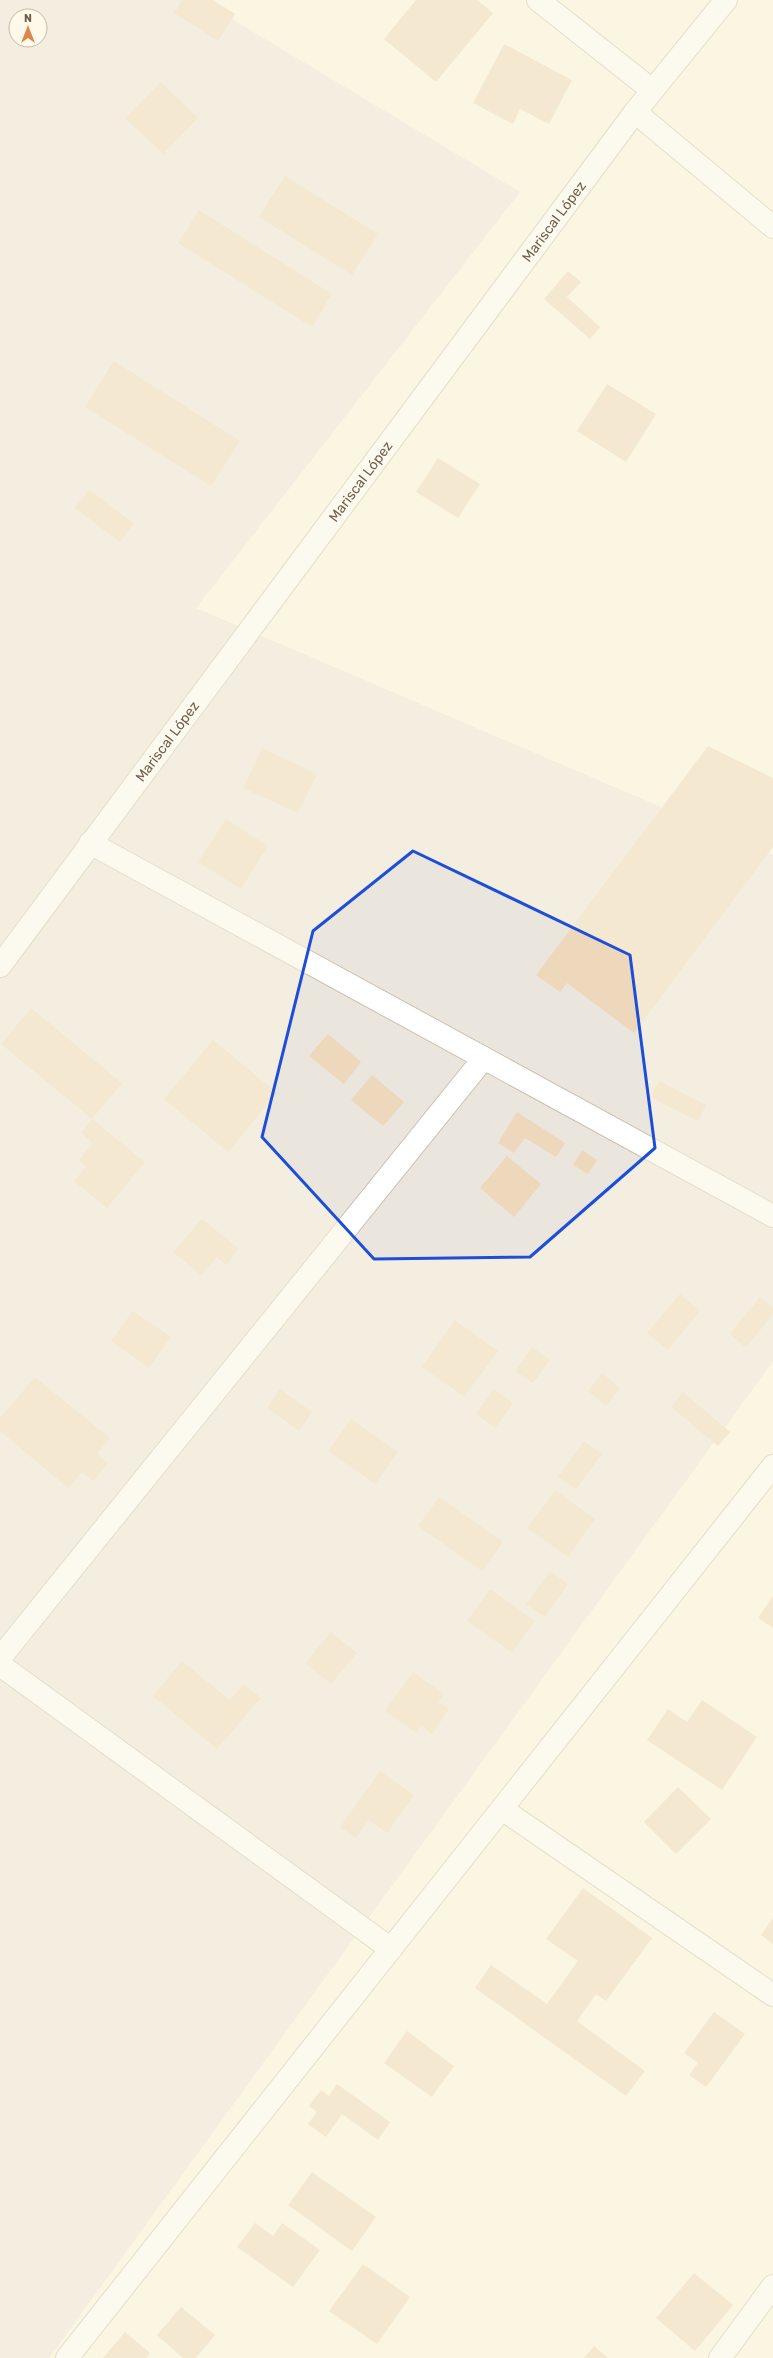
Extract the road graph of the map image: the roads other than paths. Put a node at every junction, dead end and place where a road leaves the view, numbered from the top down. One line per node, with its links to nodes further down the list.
1 (538, 0): 3 (street)
2 (726, 0): 3 (street, Mariscal López)
3 (652, 90): 4 (street, Mariscal López)
4 (635, 112): 5 (street); 6 (street, Mariscal López)
5 (773, 228)
6 (90, 843): 7 (street, Mariscal López); 8 (street)
7 (0, 966)
8 (484, 1058): 9 (street); 11 (street)
9 (773, 1216)
10 (773, 1466): 13 (street)
11 (0, 1658)
12 (0, 1665): 14 (street)
13 (502, 1809): 14 (street); 15 (street)
14 (391, 1949): 17 (street)
15 (773, 1995)
16 (773, 2286): 18 (street)
17 (68, 2358)
18 (720, 2358)

